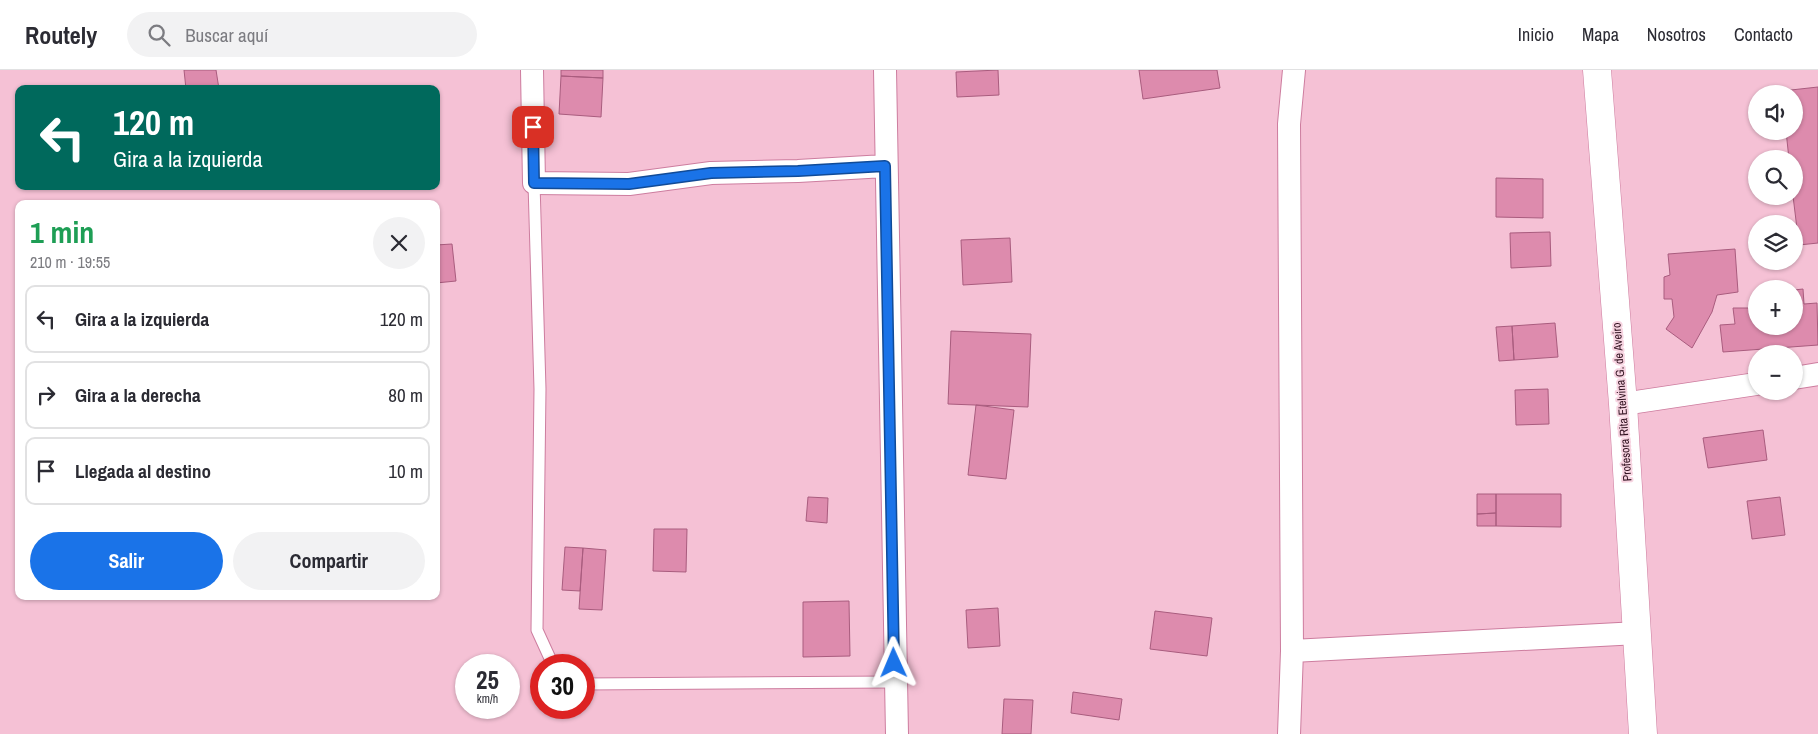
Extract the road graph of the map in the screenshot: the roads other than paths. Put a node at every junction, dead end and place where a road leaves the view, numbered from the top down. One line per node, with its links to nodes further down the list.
1 (532, 70): 6 (street)
2 (885, 70): 5 (street)
3 (1294, 70): 12 (street)
4 (1597, 70): 10 (street, Profesora Rita Etelvina G. de Aveiro)
5 (885, 166): 6 (street); 14 (street)
6 (534, 183): 13 (lane)
7 (1818, 374): 8 (street)
8 (1803, 376)
9 (1748, 385): 10 (street)
10 (1623, 404): 11 (street, Profesora Rita Etelvina G. de Aveiro)
11 (1638, 633): 12 (street); 18 (street, Profesora Rita Etelvina G. de Aveiro)
12 (1292, 651): 17 (street)
13 (548, 654)
14 (895, 682): 15 (lane); 16 (street)
15 (595, 684)
16 (896, 734)
17 (1289, 734)
18 (1643, 734)

